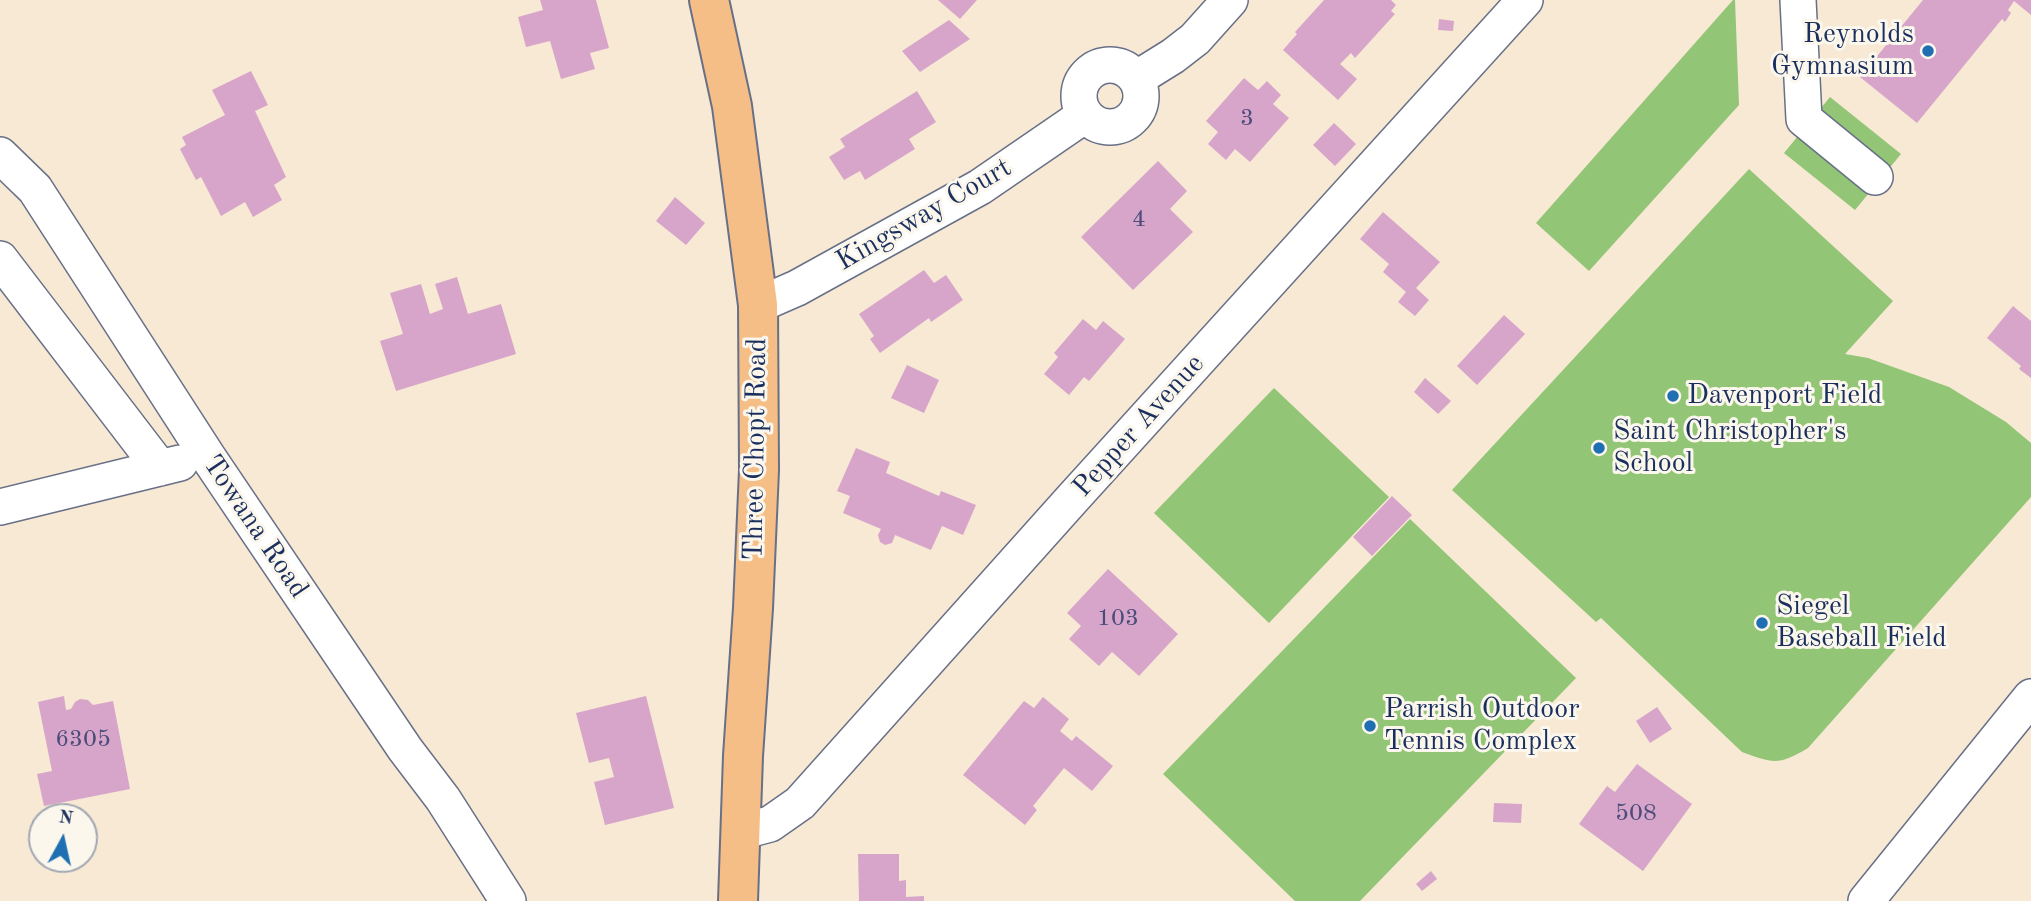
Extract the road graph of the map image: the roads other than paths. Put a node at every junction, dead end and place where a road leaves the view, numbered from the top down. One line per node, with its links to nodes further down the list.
1 (709, 0): 8 (main road, Three Chopt Road)
2 (1230, 0): 8 (street, Kingsway Court)
3 (1525, 0): 13 (street, Pepper Avenue)
4 (1798, 0): 6 (street)
5 (0, 155): 9 (street, Towana Road)
6 (1875, 177)
7 (0, 259): 10 (street, Towana Road)
8 (758, 305): 13 (main road, Three Chopt Road)
9 (208, 457): 10 (street); 14 (street, Towana Road)
10 (160, 468): 11 (street)
11 (0, 507)
12 (2031, 697): 16 (street)
13 (740, 832): 15 (main road, Three Chopt Road)
14 (508, 901)
15 (738, 901)
16 (1867, 901)

